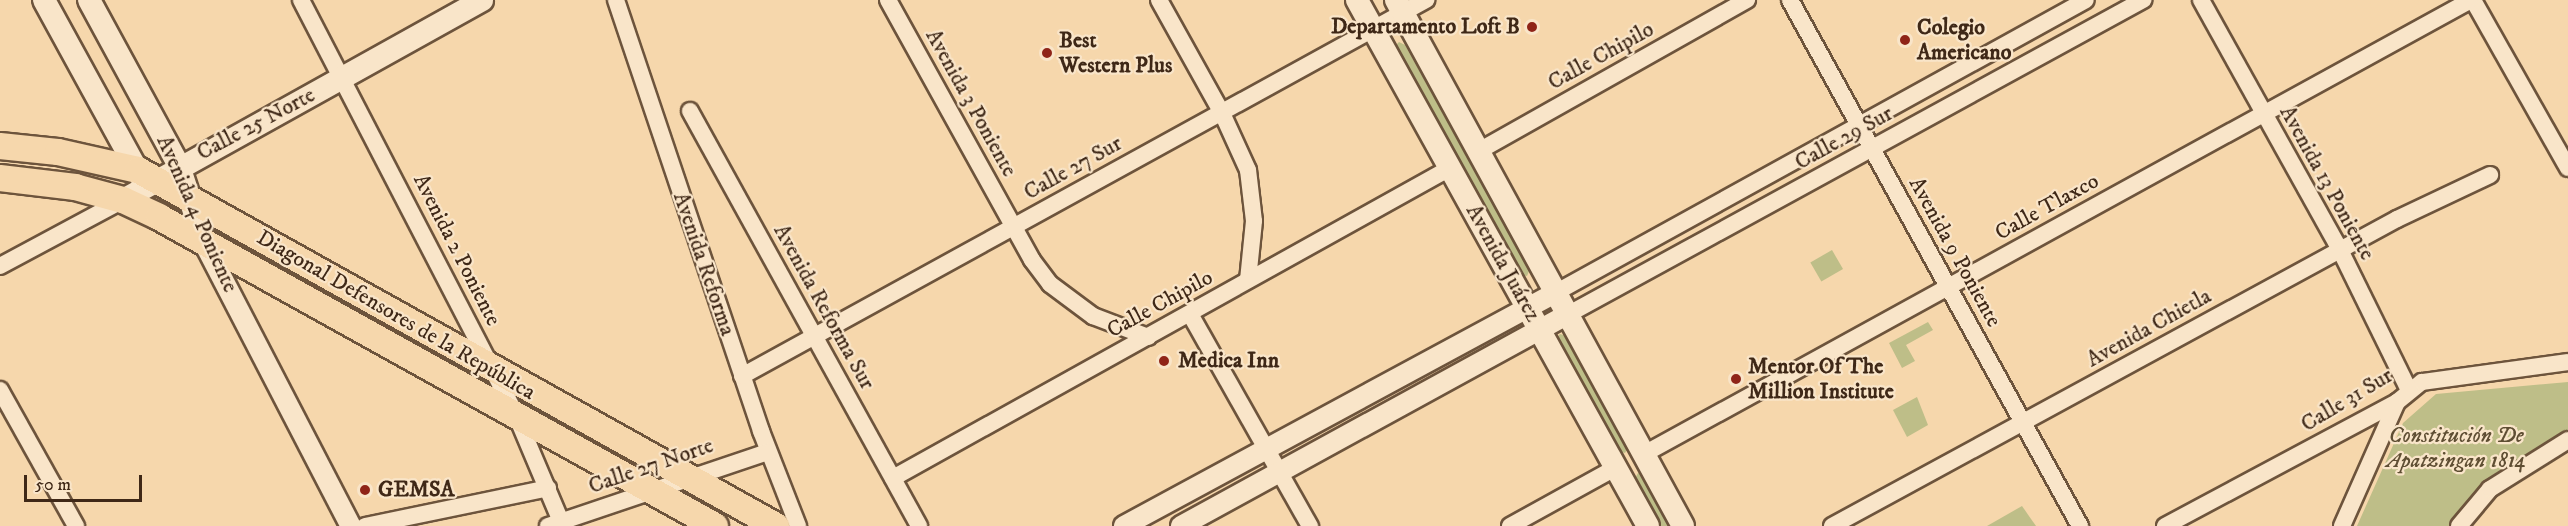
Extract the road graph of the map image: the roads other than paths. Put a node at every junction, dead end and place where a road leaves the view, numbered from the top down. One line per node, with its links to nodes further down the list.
1 (44, 0): 33 (main road, Avenida 4 Poniente)
2 (89, 0): 28 (main road, Avenida 4 Poniente)
3 (301, 0): 20 (street, Avenida 2 Poniente)
4 (482, 0): 20 (main road, Calle 25 Norte)
5 (616, 0): 52 (street, Avenida Reforma)
6 (888, 0): 37 (street, Avenida 3 Poniente)
7 (1159, 0): 22 (street)
8 (1357, 0): 19 (main road, Avenida Juárez)
9 (1426, 0): 18 (street, Calle 27 Sur)
10 (1719, 0): 11 (street)
11 (1739, 0)
12 (1747, 0): 27 (street, Calle Chipilo)
13 (1790, 0): 24 (street, Avenida 9 Poniente)
14 (2086, 0): 24 (street, Calle 29 Sur)
15 (2143, 0): 26 (street, Calle 29 Sur)
16 (2201, 0): 23 (street, Avenida 13 Poniente)
17 (2472, 0): 23 (street, Calle Tlaxco); 30 (street)
18 (1399, 7): 19 (street, Calle 27 Sur); 27 (main road, Avenida Juárez)
19 (1373, 29): 22 (street, Calle 27 Sur); 29 (main road, Avenida Juárez)
20 (343, 77): 28 (main road, Calle 25 Norte); 51 (street, Avenida 2 Poniente)
21 (690, 111): 48 (street, Avenida Reforma Sur)
22 (1222, 113): 37 (street, Calle 27 Sur); 41 (street)
23 (2264, 114): 39 (street, Avenida 13 Poniente); 42 (street, Calle Tlaxco)
24 (1859, 126): 26 (street, Avenida 9 Poniente); 43 (street, Calle 29 Sur)
25 (0, 146): 33 (main road, Diagonal Defensores de la República)
26 (1872, 149): 42 (street, Avenida 9 Poniente); 46 (street, Calle 29 Sur)
27 (1477, 152): 43 (main road, Avenida Juárez)
28 (179, 165): 33 (main road, Calle 25 Norte); 34 (main road, Avenida 4 Poniente)
29 (1450, 168): 41 (street, Calle Chipilo); 44 (main road, Avenida Juárez)
30 (2568, 168)
31 (2490, 175): 39 (street, Avenida Chietla)
32 (0, 177): 35 (main road, Diagonal Defensores de la República)
33 (146, 179): 34 (main road, Diagonal Defensores de la República); 35 (main road, Calle 25 Norte); 36 (main road, Avenida 4 Poniente)
34 (191, 199): 38 (main road, Avenida 4 Poniente); 51 (main road, Diagonal Defensores de la República)
35 (123, 200): 36 (main road, Diagonal Defensores de la República); 40 (street, Calle 25 Norte)
36 (159, 217): 38 (main road, Diagonal Defensores de la República)
37 (1014, 227): 48 (street, Calle 27 Sur); 49 (street, Avenida 3 Poniente)
38 (202, 239): 55 (main road, Diagonal Defensores de la República); 70 (street, Avenida 4 Poniente)
39 (2340, 250): 54 (street, Avenida 13 Poniente); 56 (street, Avenida Chietla)
40 (0, 266)
41 (1248, 280): 45 (street, Calle Chipilo)
42 (1948, 287): 56 (street, Avenida 9 Poniente); 60 (street, Calle Tlaxco)
43 (1555, 293): 44 (street); 46 (main road, Avenida Juárez)
44 (1528, 308): 47 (main road, Avenida Juárez); 58 (street)
45 (1190, 314): 49 (street, Calle Chipilo); 58 (street)
46 (1568, 315): 47 (street); 60 (main road, Avenida Juárez)
47 (1540, 330): 61 (main road, Avenida Juárez); 62 (street)
48 (815, 336): 52 (street, Calle 27 Sur); 64 (street, Avenida Reforma Sur)
49 (1148, 337): 64 (street, Calle Chipilo)
50 (2568, 362): 54 (street, Calle 31 Sur)
51 (494, 371): 55 (street, Avenida 2 Poniente); 63 (main road, Diagonal Defensores de la República)
52 (742, 376): 59 (street, Avenida Reforma)
53 (0, 390): 69 (street)
54 (2403, 396): 83 (street, Calle 31 Sur); 84 (street)
55 (516, 415): 65 (street, Avenida 2 Poniente); 66 (main road, Diagonal Defensores de la República)
56 (2023, 422): 81 (street, Avenida Chietla); 82 (street, Avenida 9 Poniente)
57 (2568, 440): 85 (street)
58 (1268, 449): 62 (street); 75 (street)
59 (768, 452): 63 (street, Calle 27 Norte); 73 (street, Avenida Reforma)
60 (1644, 454): 80 (main road, Avenida Juárez)
61 (1615, 468): 78 (street); 79 (main road, Avenida Juárez)
62 (1280, 472): 76 (street); 77 (street)
63 (683, 477): 66 (street, Calle 27 Norte); 68 (main road, Diagonal Defensores de la República)
64 (893, 478): 74 (street, Avenida Reforma Sur)
65 (548, 488): 67 (street, Avenida 2 Poniente); 71 (street)
66 (647, 490): 67 (street, Calle 27 Norte); 72 (main road, Diagonal Defensores de la República)
67 (558, 524)
68 (773, 525)
69 (76, 526)
70 (351, 526)
71 (365, 526)
72 (715, 526)
73 (798, 526)
74 (919, 526)
75 (1124, 526)
76 (1181, 526)
77 (1310, 526)
78 (1510, 526)
79 (1648, 526)
80 (1683, 526)
81 (1832, 526)
82 (2080, 526)
83 (2165, 526)
84 (2342, 526)
85 (2459, 526)

